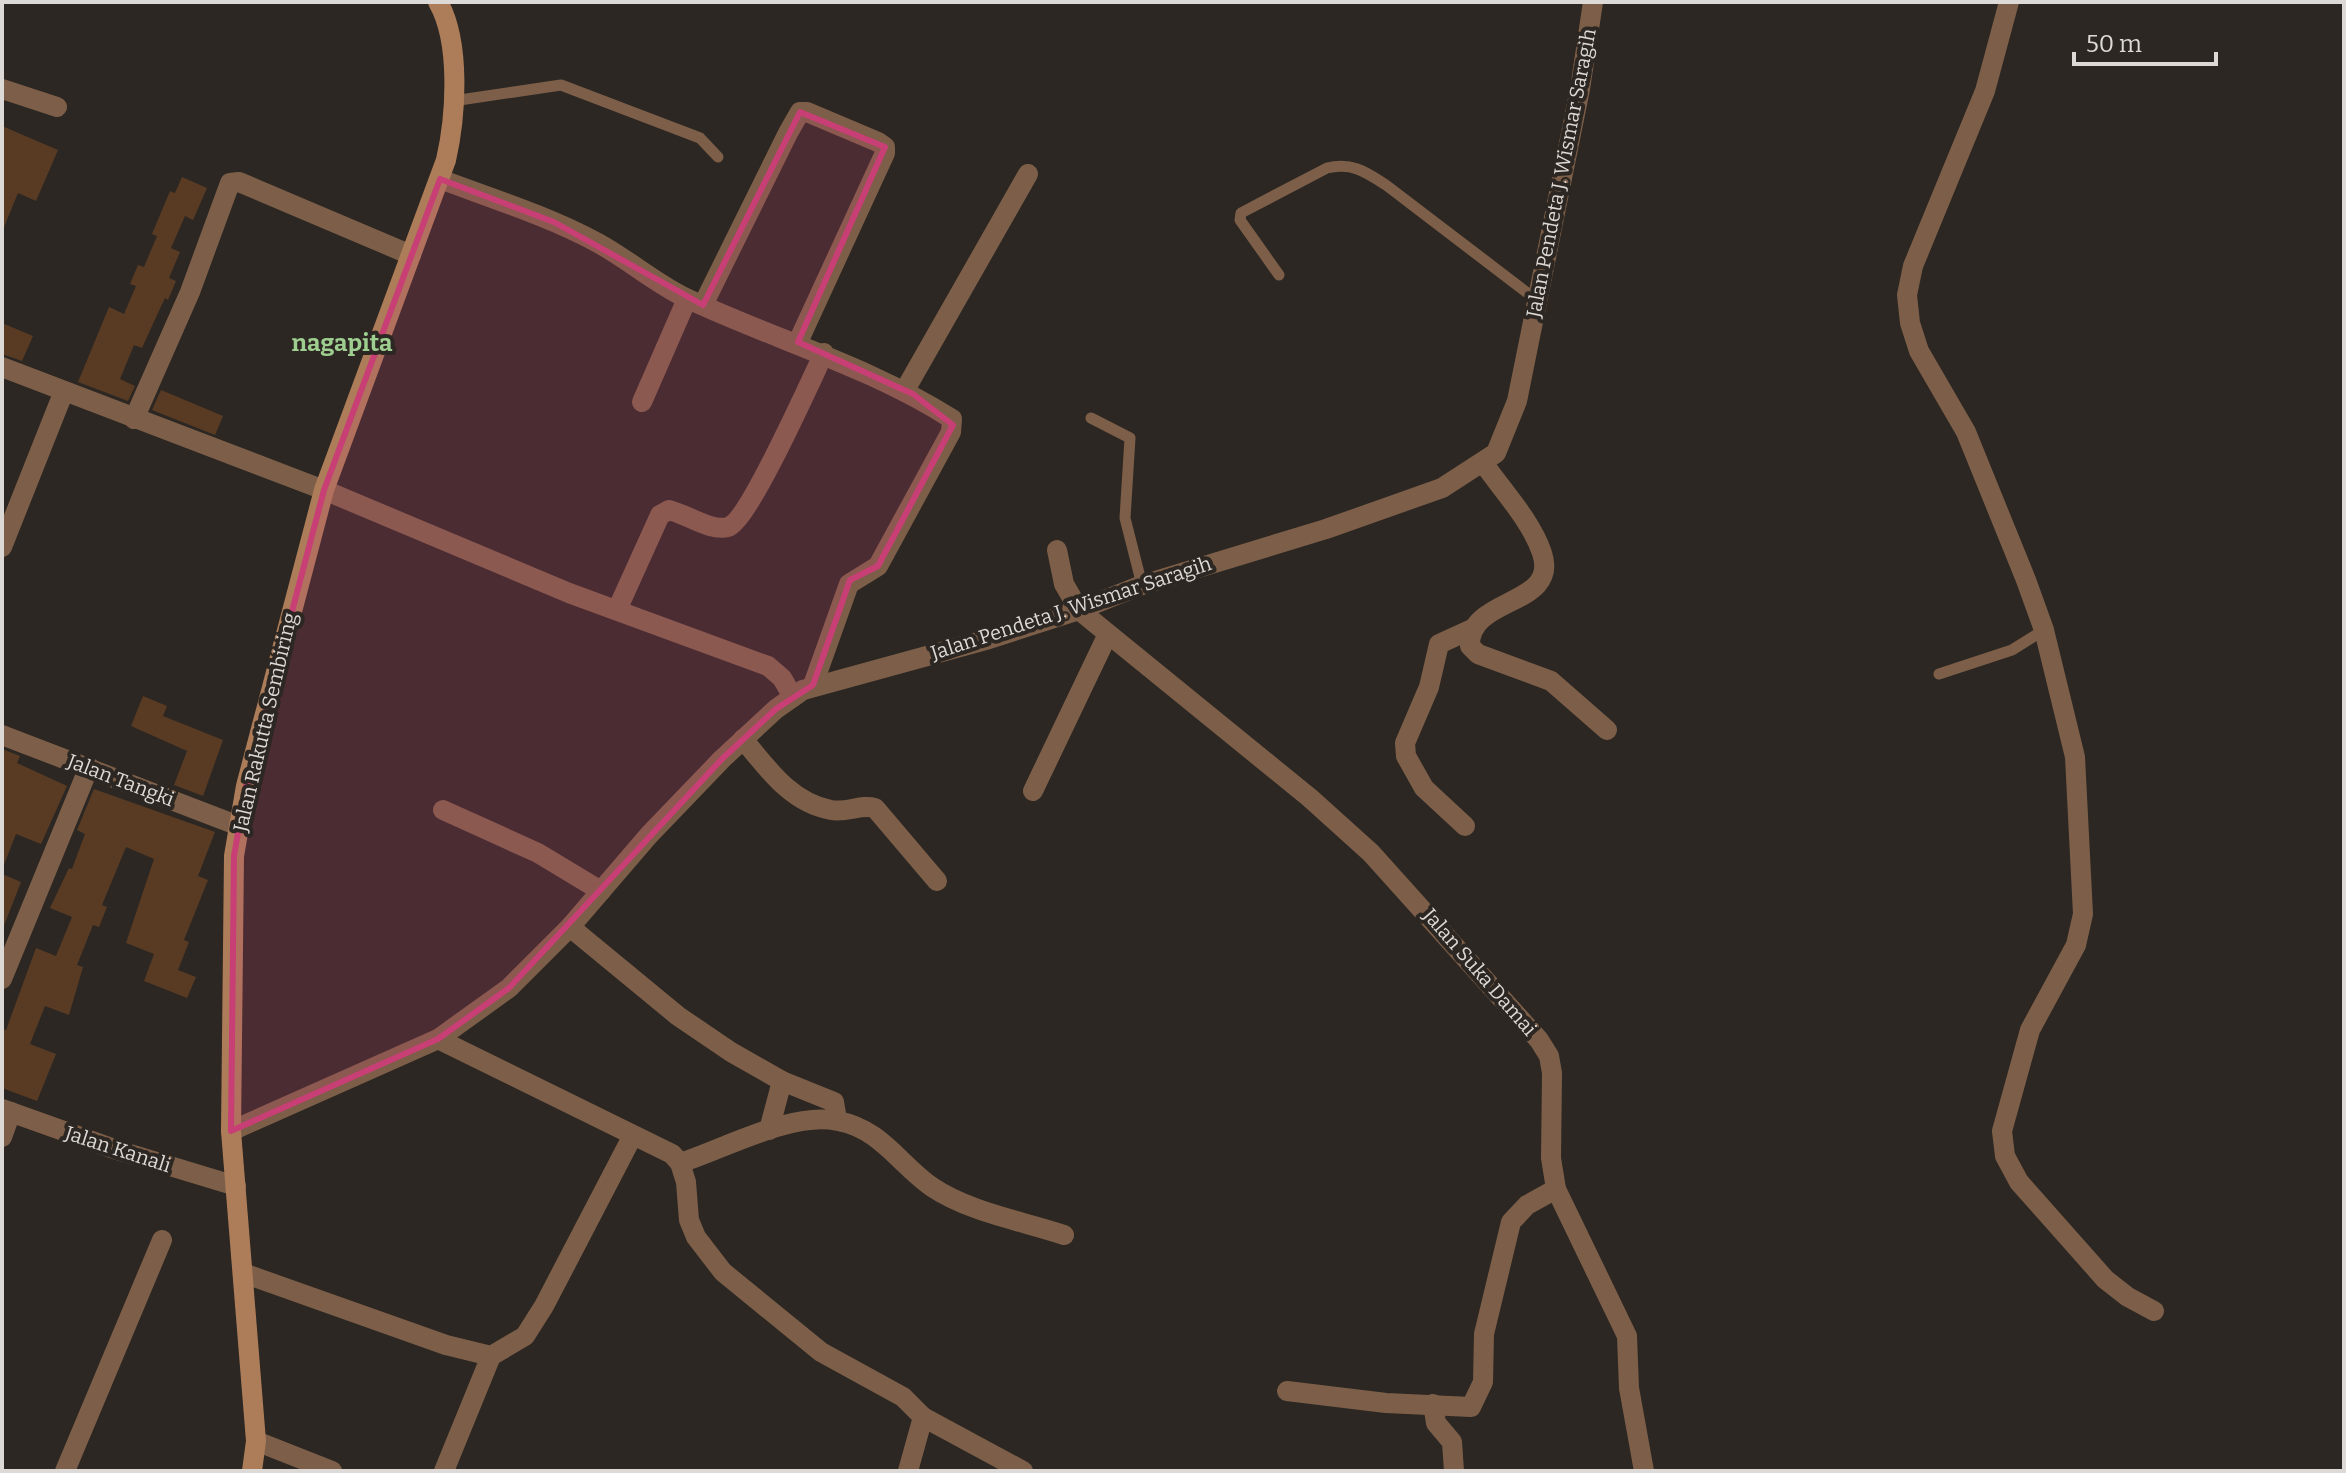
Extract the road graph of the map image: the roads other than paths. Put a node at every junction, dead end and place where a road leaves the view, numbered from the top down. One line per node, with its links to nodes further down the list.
1 (438, 2): 5 (main road, Jalan Rakutta Sembiring)
2 (1593, 2): 12 (street, Jalan Pendeta J. Wismar Saragih)
3 (2009, 2): 30 (street)
4 (2, 89): 6 (street)
5 (453, 101): 7 (lane); 9 (main road, Jalan Rakutta Sembiring)
6 (57, 107)
7 (718, 157)
8 (1028, 174): 17 (street)
9 (440, 179): 10 (main road, Jalan Rakutta Sembiring); 13 (street)
10 (411, 255): 21 (street); 23 (main road, Jalan Rakutta Sembiring)
11 (1279, 275): 12 (lane)
12 (1538, 301): 22 (street, Jalan Pendeta J. Wismar Saragih)
13 (695, 302): 14 (street); 14 (street); 19 (street)
14 (798, 342): 15 (street)
15 (824, 353): 17 (street); 27 (street)
16 (2, 367): 18 (street)
17 (905, 390): 33 (street)
18 (64, 391): 21 (street); 24 (street)
19 (642, 402)
20 (1091, 418): 26 (lane)
21 (134, 419): 23 (street)
22 (1484, 464): 26 (street, Jalan Pendeta J. Wismar Saragih); 29 (street)
23 (324, 490): 27 (street); 41 (main road, Jalan Rakutta Sembiring)
24 (2, 547)
25 (1057, 550): 28 (street)
26 (1142, 585): 28 (street, Jalan Pendeta J. Wismar Saragih)
27 (617, 610): 34 (street)
28 (1079, 610): 31 (street, Jalan Suka Damai); 33 (street, Jalan Pendeta J. Wismar Saragih)
29 (1474, 628): 35 (street); 42 (street)
30 (2044, 630): 32 (lane); 61 (street)
31 (1107, 636): 39 (street); 57 (street, Jalan Suka Damai)
32 (1939, 674)
33 (813, 685): 34 (street, Jalan Pendeta J. Wismar Saragih)
34 (793, 697): 37 (street, Jalan Pendeta J. Wismar Saragih)
35 (1607, 730)
36 (2, 735): 38 (street, Jalan Tangki)
37 (743, 739): 43 (street); 44 (street, Jalan Pendeta J. Wismar Saragih)
38 (89, 767): 41 (street, Jalan Tangki); 46 (street)
39 (1033, 791)
40 (443, 810): 44 (street)
41 (239, 826): 52 (main road, Jalan Rakutta Sembiring)
42 (1465, 826)
43 (937, 881)
44 (601, 891): 45 (street, Jalan Pendeta J. Wismar Saragih)
45 (570, 927): 47 (street, Jalan Pendeta J. Wismar Saragih); 48 (street)
46 (2, 979)
47 (438, 1039): 52 (street, Jalan Pendeta J. Wismar Saragih); 54 (street)
48 (782, 1081): 50 (street); 51 (street)
49 (7, 1110): 53 (street); 56 (street, Jalan Kanali)
50 (837, 1120): 51 (street); 58 (street)
51 (769, 1130): 55 (street)
52 (231, 1131): 56 (main road, Jalan Rakutta Sembiring)
53 (2, 1137)
54 (632, 1137): 55 (street); 62 (street)
55 (680, 1163): 65 (street)
56 (236, 1186): 60 (main road, Jalan Rakutta Sembiring)
57 (1556, 1189): 64 (street); 74 (street, Jalan Suka Damai)
58 (1064, 1235)
59 (162, 1240): 67 (street)
60 (243, 1273): 62 (street); 66 (main road, Jalan Rakutta Sembiring)
61 (2154, 1311)
62 (491, 1356): 70 (street)
63 (1287, 1391): 64 (street)
64 (1433, 1404): 73 (street)
65 (923, 1417): 71 (street); 72 (street)
66 (256, 1441): 68 (main road, Jalan Rakutta Sembiring); 69 (street)
67 (65, 1471)
68 (252, 1471)
69 (332, 1471)
70 (444, 1471)
71 (908, 1471)
72 (1023, 1471)
73 (1454, 1471)
74 (1644, 1471)

